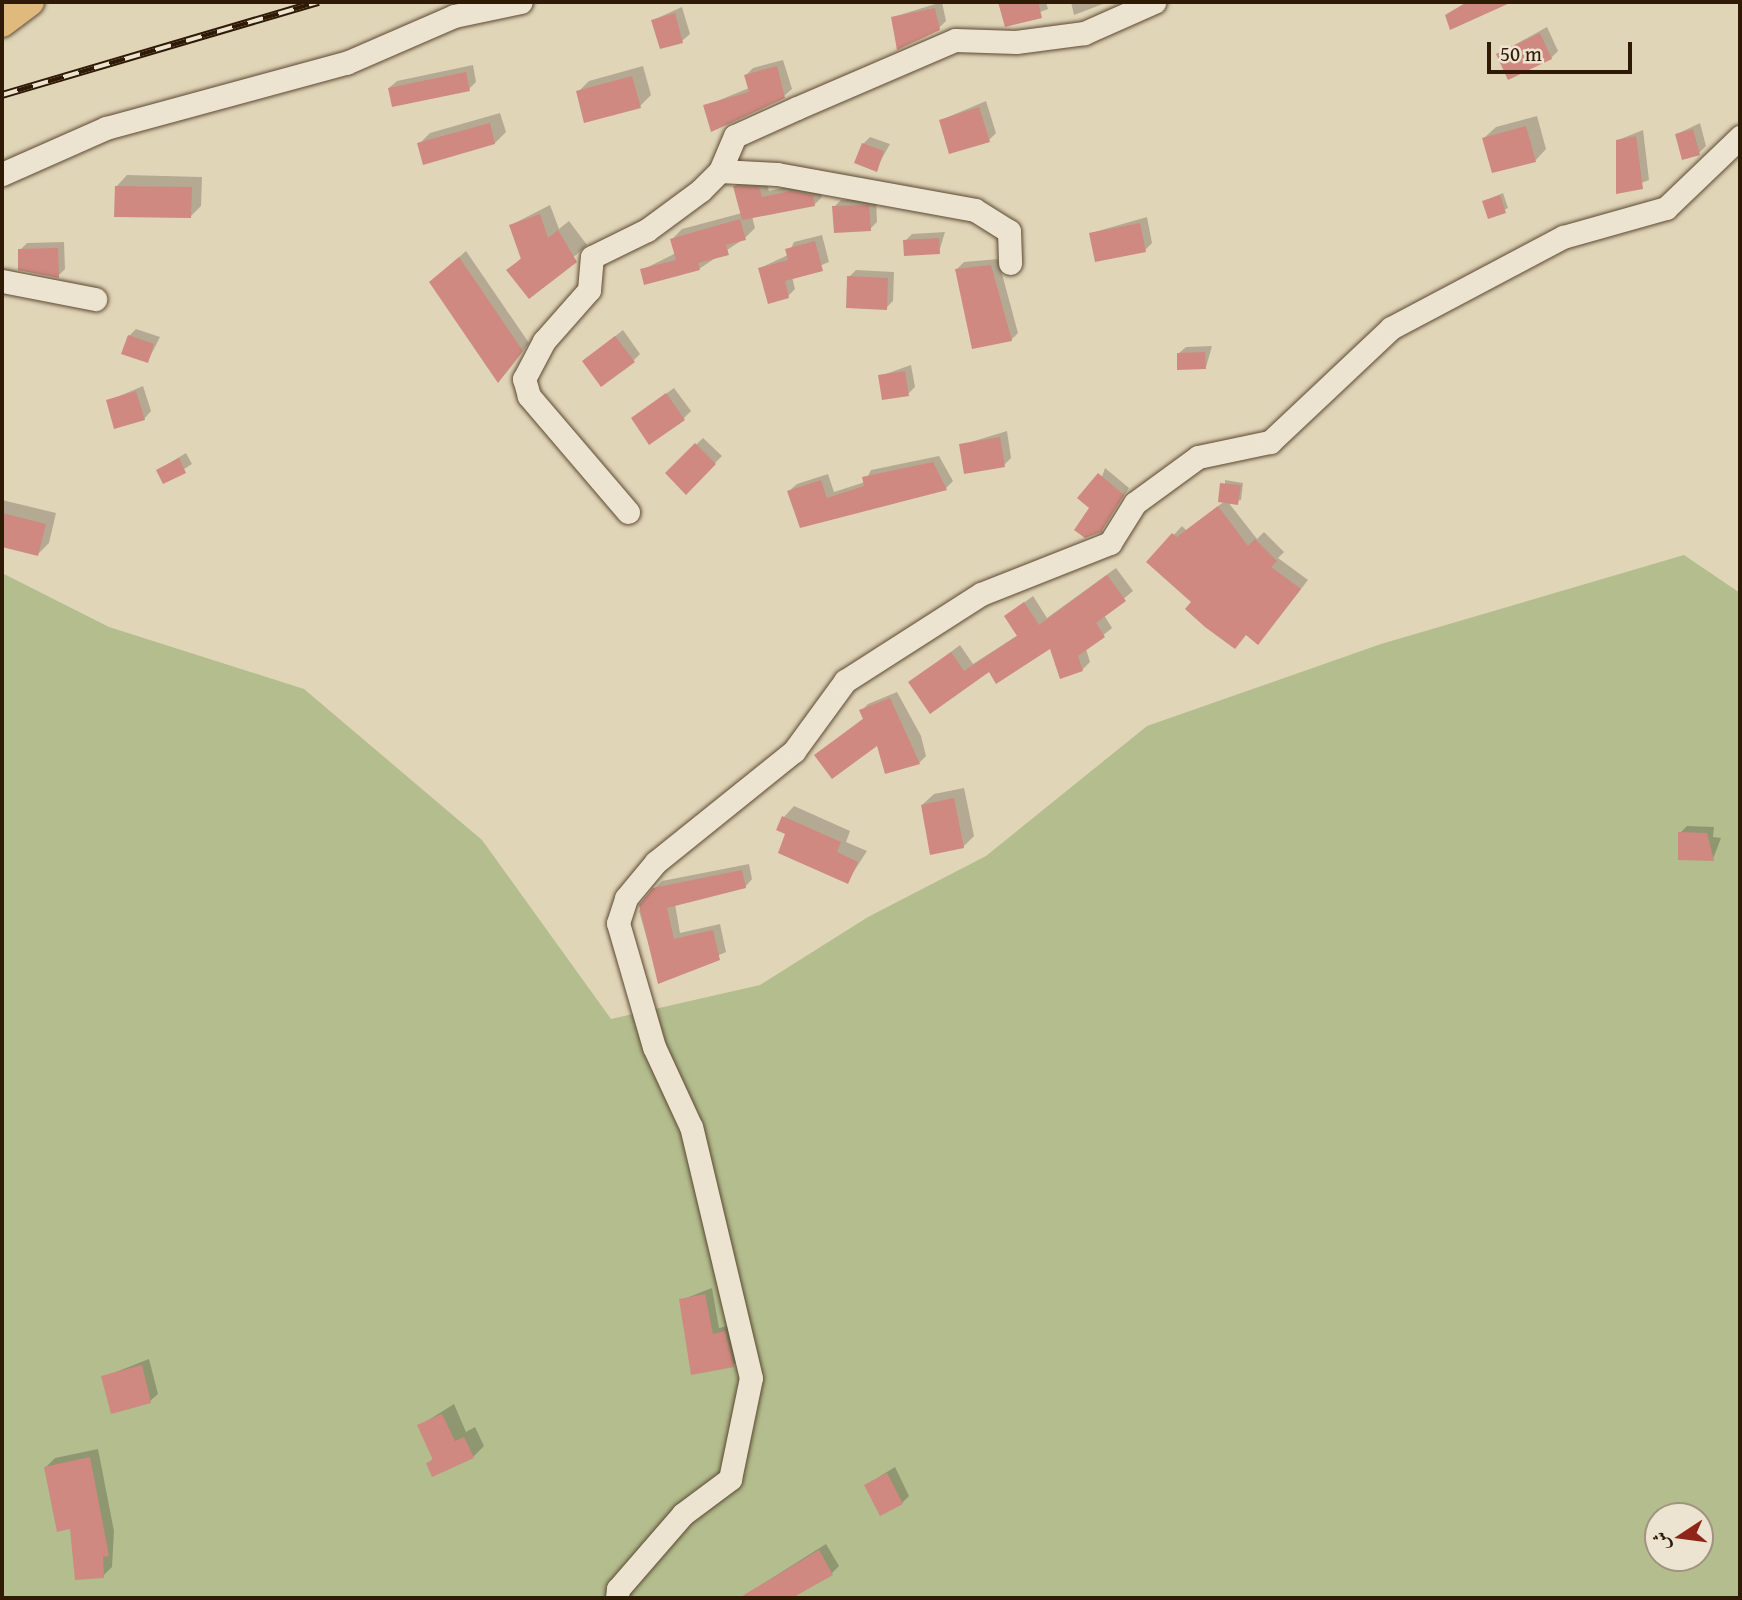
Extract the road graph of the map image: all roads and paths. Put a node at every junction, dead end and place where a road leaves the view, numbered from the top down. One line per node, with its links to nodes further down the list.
1 (30, 2): 4 (main road)
2 (521, 2): 7 (street)
3 (1154, 2): 6 (street)
4 (2, 23)
5 (1740, 137): 12 (street)
6 (720, 172): 8 (street); 11 (street)
7 (2, 174)
8 (1010, 263)
9 (2, 281): 10 (street)
10 (95, 299)
11 (628, 512)
12 (617, 1598)

